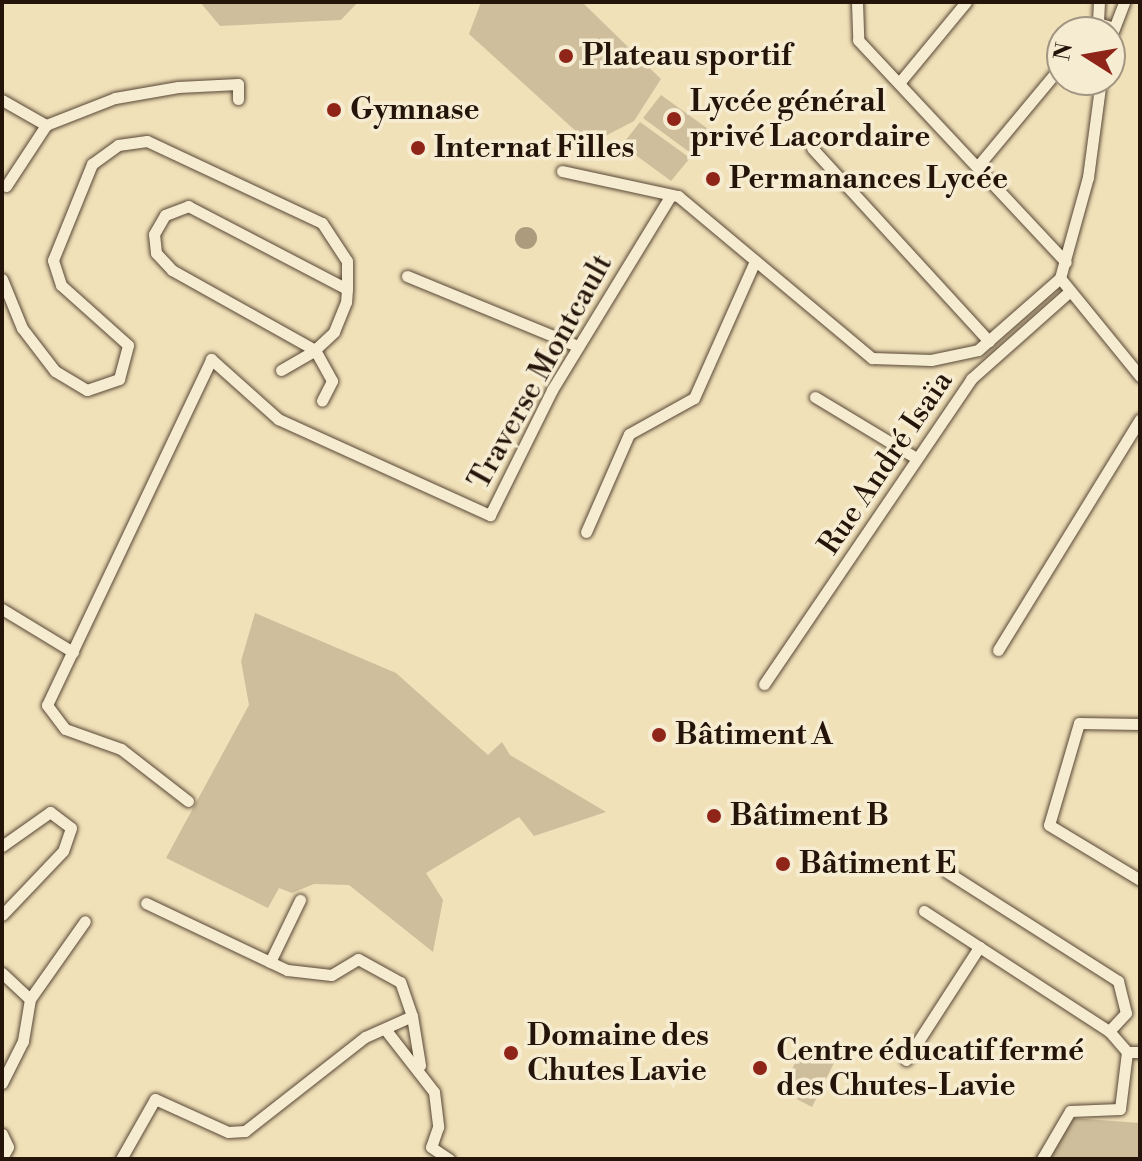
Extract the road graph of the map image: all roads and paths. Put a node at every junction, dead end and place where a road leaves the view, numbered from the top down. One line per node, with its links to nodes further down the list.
1 (857, 2): 3 (street)
2 (966, 2): 3 (street)
3 (899, 83): 10 (street)
4 (1046, 84): 10 (street)
5 (1099, 96): 15 (street)
6 (238, 99): 8 (street)
7 (2, 100): 8 (street)
8 (46, 125): 12 (street)
9 (812, 148): 21 (street)
10 (977, 167): 15 (street)
11 (562, 171): 13 (street)
12 (6, 186)
13 (671, 195): 14 (street); 22 (street, Traverse Montcault)
14 (755, 261): 21 (street); 30 (street)
15 (1066, 262): 17 (street)
16 (407, 276): 22 (street)
17 (1060, 278): 20 (street); 21 (street)
18 (2, 279): 19 (street)
19 (347, 289): 23 (street); 23 (street)
20 (1070, 291): 25 (street); 29 (street, Rue André Isaïa)
21 (989, 341)
22 (578, 346): 33 (street, Traverse Montcault)
23 (315, 350): 24 (street); 27 (street)
24 (281, 370)
25 (1140, 376)
26 (815, 397): 29 (street)
27 (322, 401)
28 (1140, 419): 32 (street)
29 (916, 458): 34 (street, Rue André Isaïa)
30 (586, 532)
31 (2, 609): 33 (street)
32 (998, 650)
33 (73, 652): 36 (street, Traverse Montcault)
34 (764, 684)
35 (1140, 724): 39 (street)
36 (188, 801)
37 (2, 846): 43 (street)
38 (947, 872): 51 (street)
39 (1140, 880)
40 (300, 900): 46 (street)
41 (146, 903): 46 (street)
42 (924, 911): 45 (street)
43 (2, 915)
44 (85, 921): 48 (street)
45 (979, 947): 51 (street); 54 (street)
46 (270, 962): 49 (street)
47 (2, 973): 48 (street)
48 (30, 999): 56 (street)
49 (412, 1016): 50 (street); 55 (street)
50 (385, 1029): 55 (street); 59 (street)
51 (1109, 1031): 52 (street)
52 (1127, 1052): 53 (street); 61 (street)
53 (1140, 1052)
54 (906, 1060)
55 (420, 1066): 60 (street)
56 (2, 1083)
57 (4, 1135): 58 (street)
58 (2, 1158)
59 (121, 1159)
60 (449, 1159)
61 (1042, 1159)

